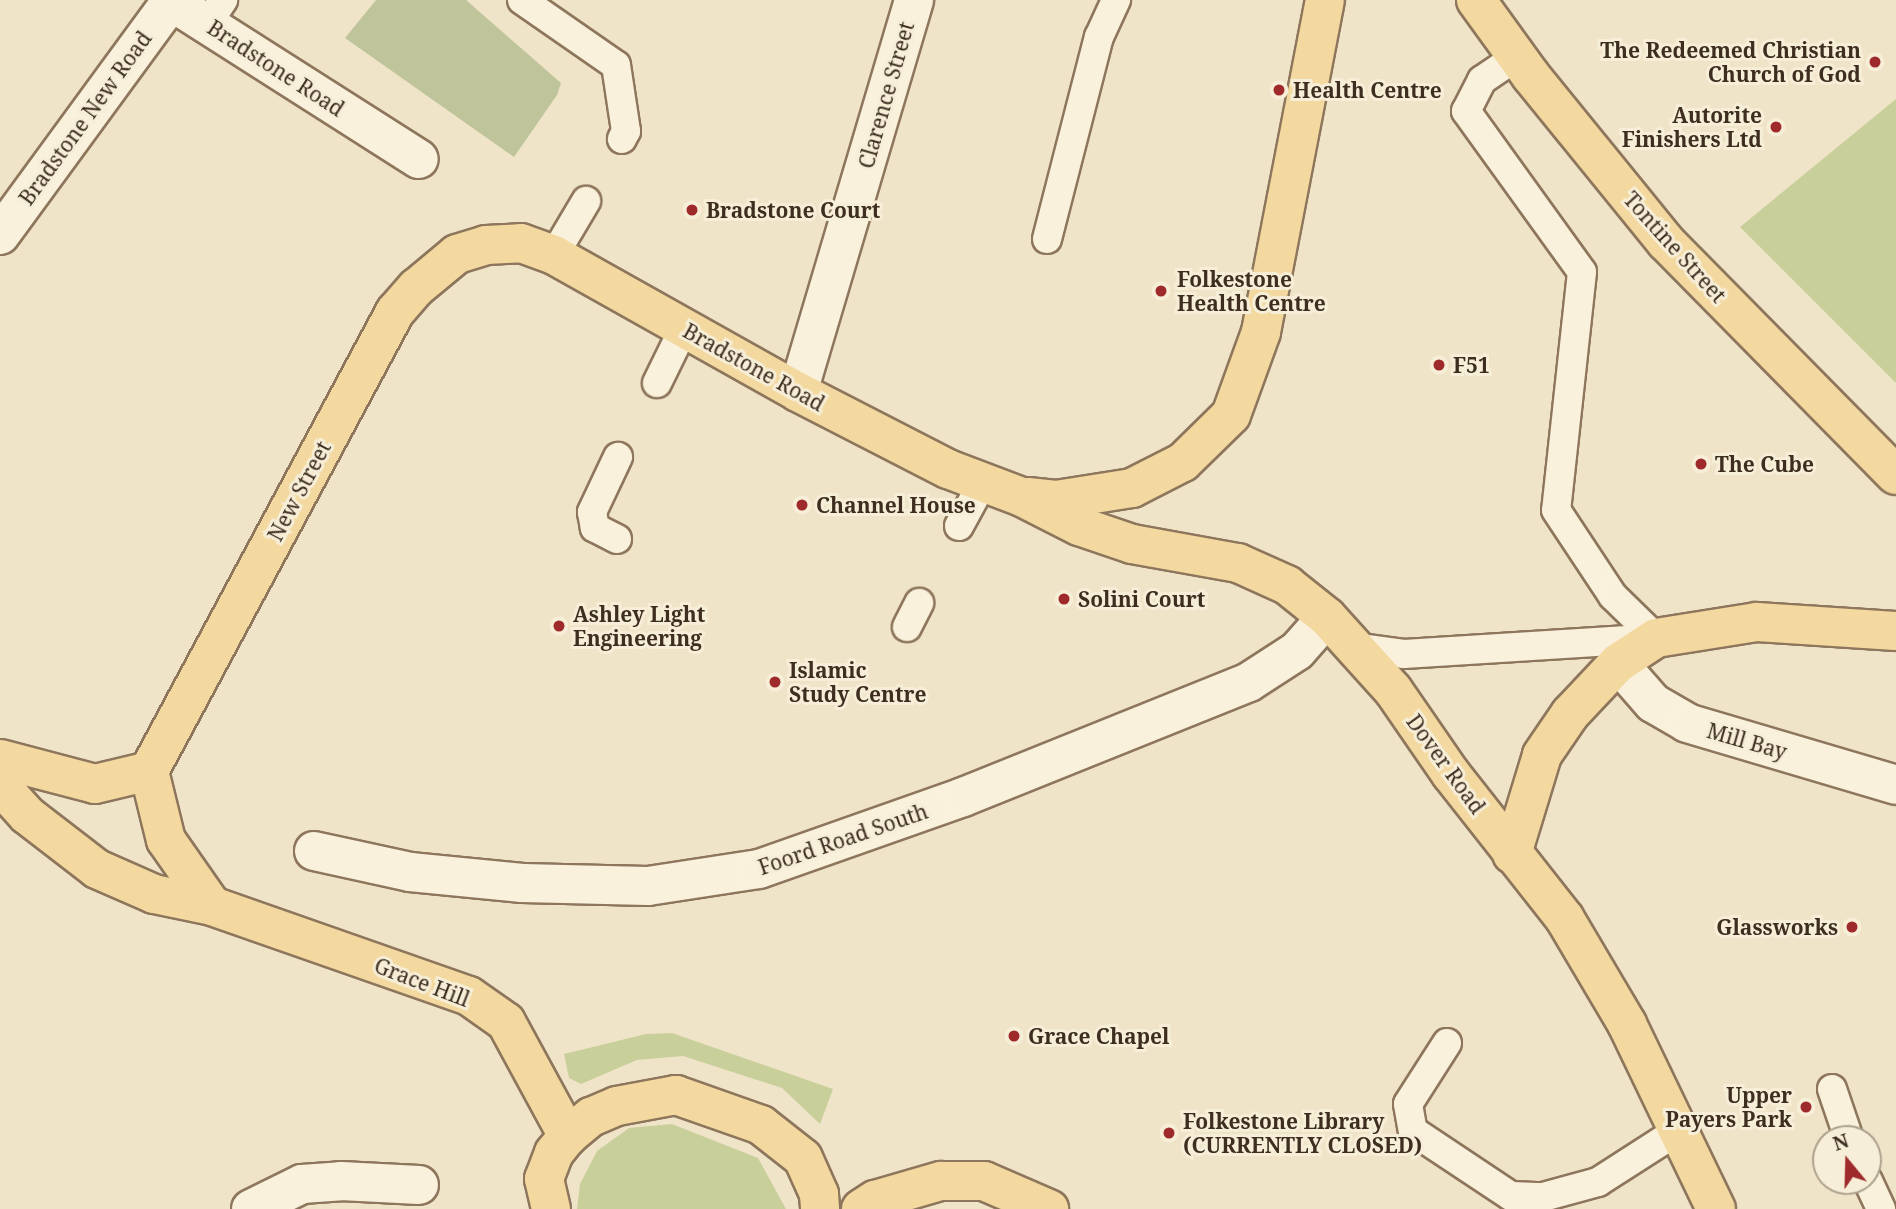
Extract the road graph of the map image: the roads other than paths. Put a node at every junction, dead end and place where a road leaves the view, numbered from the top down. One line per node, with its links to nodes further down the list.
1 (522, 0): 9 (lane)
2 (914, 0): 18 (street, Clarence Street)
3 (1116, 0): 13 (lane)
4 (1325, 0): 22 (main road)
5 (1476, 0): 8 (main road, Tontine Street)
6 (170, 1): 7 (street, Bradstone Road); 12 (street, Bradstone New Road)
7 (215, 12): 10 (street, Bradstone Road)
8 (1516, 57): 20 (main road, Tontine Street); 27 (lane)
9 (621, 139)
10 (419, 159)
11 (586, 201): 15 (lane)
12 (0, 235)
13 (1047, 239)
14 (486, 245): 15 (main road, Bradstone Road); 31 (main road, New Street)
15 (554, 255): 16 (main road, Bradstone Road)
16 (684, 328): 17 (lane); 18 (main road, Bradstone Road)
17 (657, 383)
18 (798, 392): 21 (main road, Bradstone Road)
19 (618, 457): 24 (lane)
20 (1896, 475)
21 (983, 482): 22 (main road, Bradstone Road); 23 (lane)
22 (1022, 497): 25 (main road, Dover Road)
23 (960, 526)
24 (617, 539)
25 (1327, 617): 28 (main road, Dover Road); 34 (street, Foord Road South)
26 (1896, 631): 27 (main road)
27 (1656, 638): 28 (lane); 29 (main road)
28 (1354, 647): 35 (main road, Dover Road)
29 (1618, 663): 33 (street, Mill Bay); 35 (main road)
30 (0, 759): 31 (main road)
31 (149, 771): 36 (main road)
32 (0, 785): 36 (main road, Grace Hill)
33 (1896, 785)
34 (314, 851)
35 (1512, 854): 40 (main road, Dover Road)
36 (212, 906): 41 (main road, Grace Hill)
37 (1447, 1044): 40 (lane)
38 (1832, 1089): 39 (lane)
39 (1844, 1125)
40 (1679, 1130): 48 (main road, Dover Road)
41 (568, 1136): 44 (main road); 45 (main road)
42 (419, 1185): 43 (street)
43 (251, 1209)
44 (551, 1209)
45 (820, 1209)
46 (861, 1209): 47 (main road)
47 (1049, 1209)
48 (1716, 1209)

